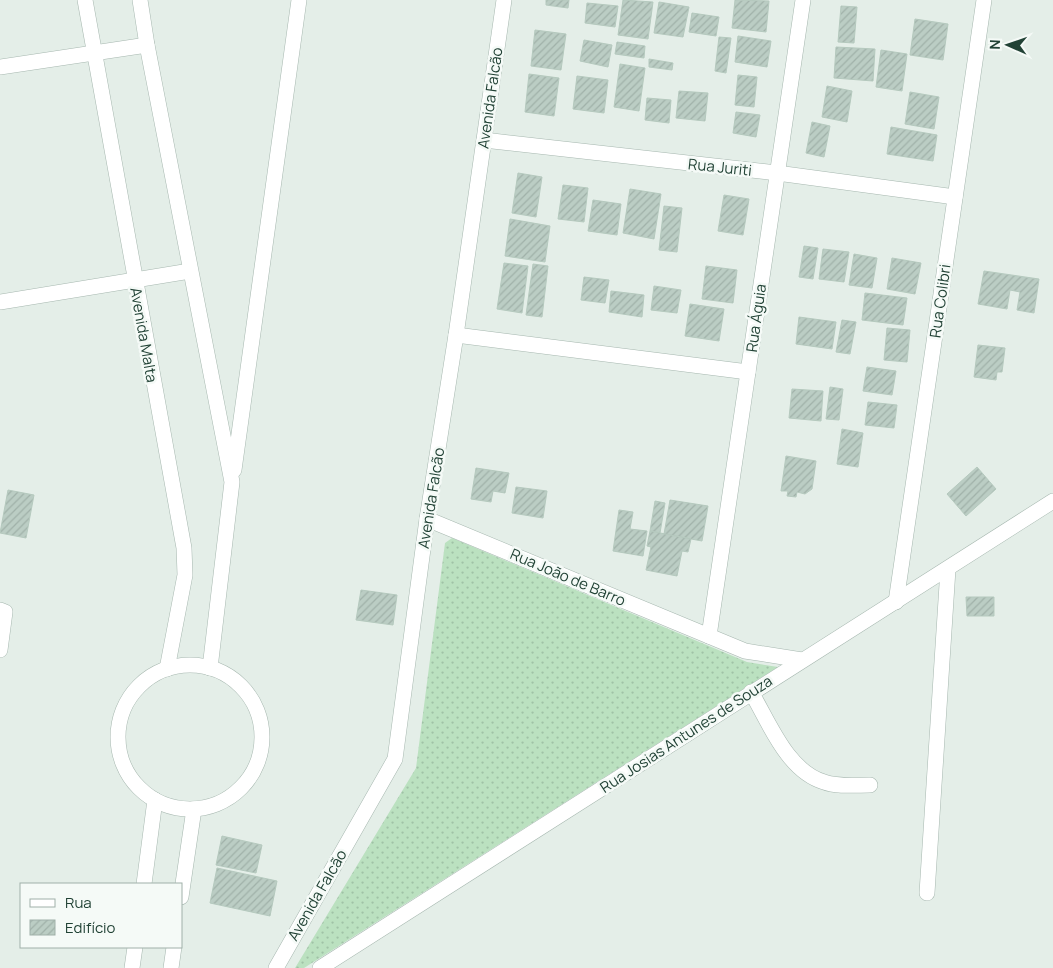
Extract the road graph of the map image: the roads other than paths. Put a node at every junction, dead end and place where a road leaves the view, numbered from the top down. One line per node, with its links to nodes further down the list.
1 (85, 0): 8 (street, Avenida Malta)
2 (140, 0): 7 (street)
3 (299, 0): 18 (street)
4 (504, 0): 10 (street, Avenida Falcão)
5 (802, 0): 11 (street, Rua Águia)
6 (984, 0): 12 (street, Rua Colibri)
7 (147, 45): 8 (street); 13 (street)
8 (94, 53): 9 (street); 14 (street, Avenida Malta)
9 (0, 67)
10 (484, 140): 11 (street, Rua Juriti); 16 (street, Avenida Falcão)
11 (777, 173): 12 (street, Rua Juriti); 17 (street, Rua Águia)
12 (955, 197): 22 (street, Rua Colibri)
13 (190, 271): 14 (street); 18 (street)
14 (134, 282): 15 (street); 28 (street, Avenida Malta)
15 (0, 302)
16 (456, 336): 17 (street); 20 (street, Avenida Falcão)
17 (748, 372): 24 (street, Rua Águia)
18 (232, 482): 27 (street)
19 (1053, 501): 21 (street, Rua Josias Antunes de Souza)
20 (427, 519): 24 (street, Rua João de Barro); 40 (street, Avenida Falcão)
21 (948, 569): 22 (street, Rua Josias Antunes de Souza); 35 (street)
22 (896, 602): 26 (street, Rua Josias Antunes de Souza)
23 (0, 610): 25 (street)
24 (708, 636): 26 (street, Rua João de Barro)
25 (0, 650)
26 (802, 660): 29 (street, Rua Josias Antunes de Souza)
27 (210, 668): 28 (street); 32 (street)
28 (167, 669): 31 (street)
29 (751, 692): 30 (street); 41 (street, Rua Josias Antunes de Souza)
30 (870, 786)
31 (156, 800): 32 (street); 33 (street)
32 (194, 809): 34 (street)
33 (144, 883)
34 (182, 890)
35 (927, 893)
36 (135, 948): 38 (street)
37 (174, 948): 39 (street)
38 (132, 968)
39 (171, 968)
40 (276, 968)
41 (320, 968)

